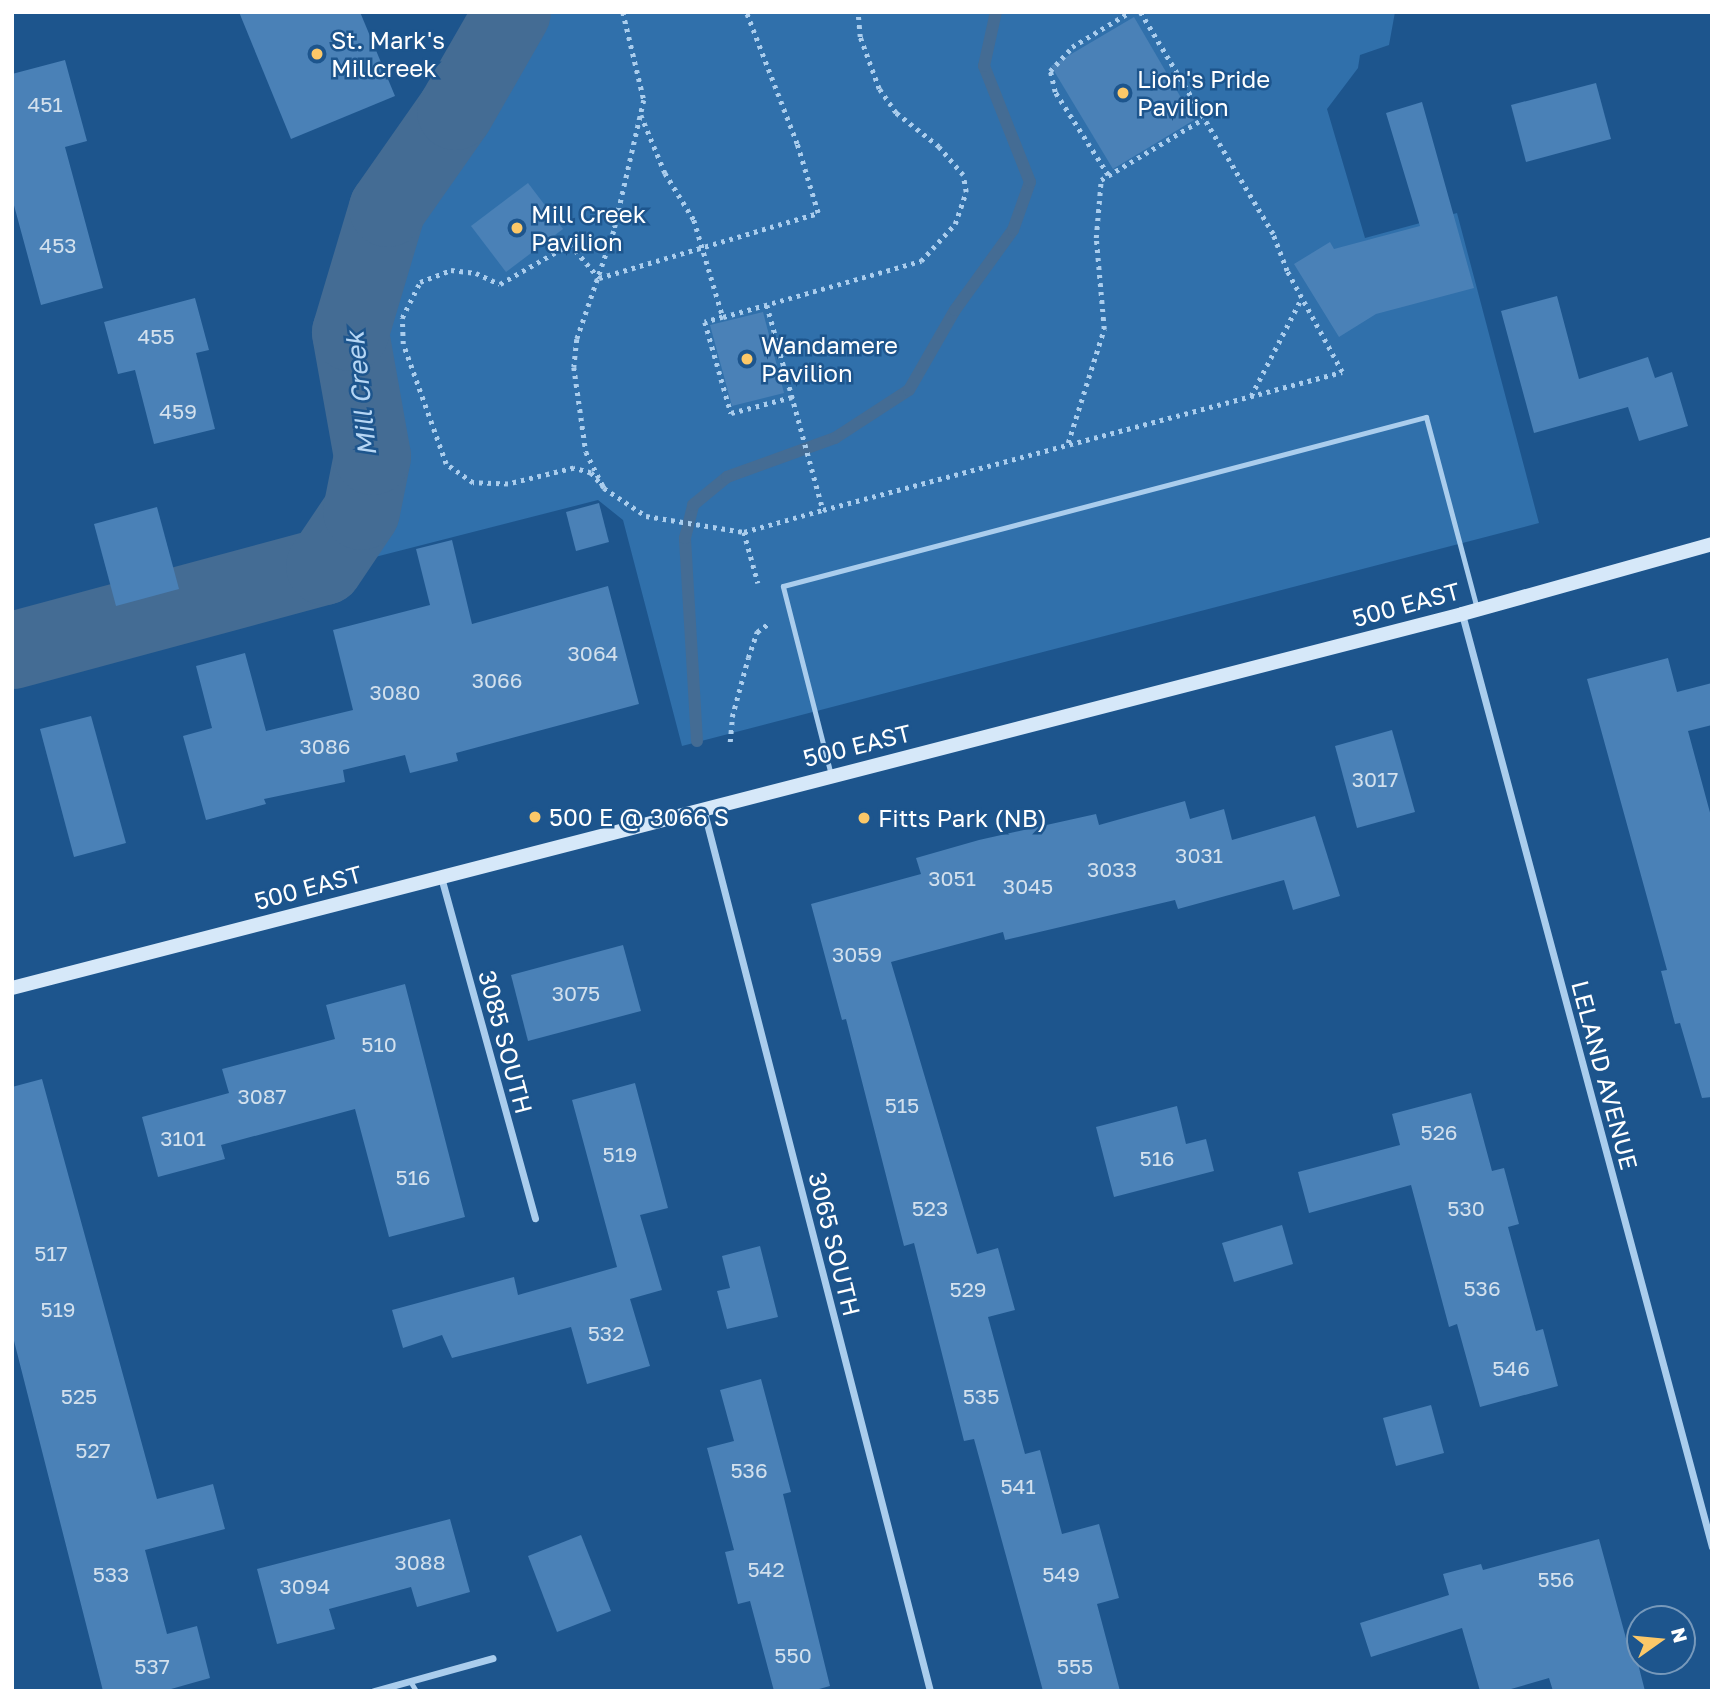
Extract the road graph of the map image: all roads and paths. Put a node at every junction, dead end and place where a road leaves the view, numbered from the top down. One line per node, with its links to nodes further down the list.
1 (623, 12): 6 (path)
2 (746, 12): 9 (path)
3 (858, 12): 12 (path)
4 (1129, 12): 8 (path)
5 (1140, 12): 7 (path)
6 (641, 116): 9 (path); 10 (path)
7 (1203, 119): 8 (path); 11 (path)
8 (1108, 175): 16 (path)
9 (704, 245): 10 (path); 13 (path)
10 (599, 278): 17 (path); 17 (path)
11 (1301, 298): 14 (path); 14 (path)
12 (767, 305): 13 (path); 15 (path)
13 (723, 317): 15 (path)
14 (1251, 396): 16 (path)
15 (792, 397): 18 (path)
16 (1068, 443): 18 (path)
17 (604, 488): 19 (path)
18 (822, 510): 19 (path)
19 (744, 532): 21 (path)
20 (1712, 544): 22 (street, 500 EAST)
21 (760, 592)
22 (1476, 609): 24 (street, 500 EAST); 26 (lane)
23 (766, 613): 25 (path)
24 (1462, 614): 26 (street, 500 EAST); 31 (street, LELAND AVENUE)
25 (730, 742)
26 (831, 775): 27 (street, 500 EAST)
27 (703, 807): 28 (street, 500 EAST); 36 (street, 3065 SOUTH)
28 (441, 876): 29 (street, 500 EAST); 30 (street, 3085 SOUTH)
29 (12, 988)
30 (535, 1218)
31 (1712, 1547)
32 (493, 1658): 33 (street)
33 (410, 1681): 34 (street); 35 (lane)
34 (374, 1691)
35 (416, 1691)
36 (930, 1691)

